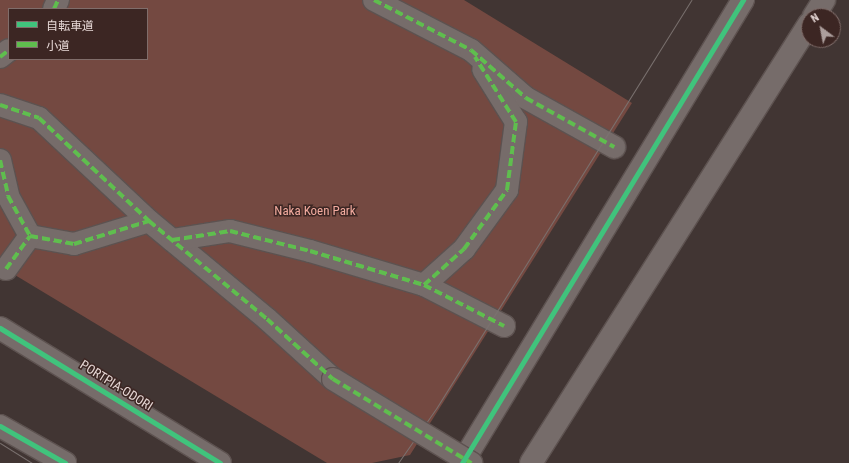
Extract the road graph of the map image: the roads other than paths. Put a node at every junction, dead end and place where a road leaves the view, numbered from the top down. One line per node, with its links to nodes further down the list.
1 (374, 0): 4 (street)
2 (743, 0): 20 (street)
3 (801, 37): 22 (street)
4 (471, 50): 8 (street); 14 (street)
5 (8, 51): 6 (street)
6 (0, 57)
7 (0, 105): 10 (street)
8 (614, 147)
9 (0, 160): 11 (street)
10 (149, 221): 11 (street); 12 (street)
11 (30, 236): 13 (street)
12 (172, 240): 14 (street); 21 (street, bridge)
13 (6, 269)
14 (424, 285): 15 (street)
15 (504, 326)
16 (0, 328): 19 (street, PORTPIA-ODORI)
17 (0, 426): 18 (street)
18 (65, 463)
19 (220, 463)
20 (462, 463)
21 (471, 463)
22 (531, 463)

